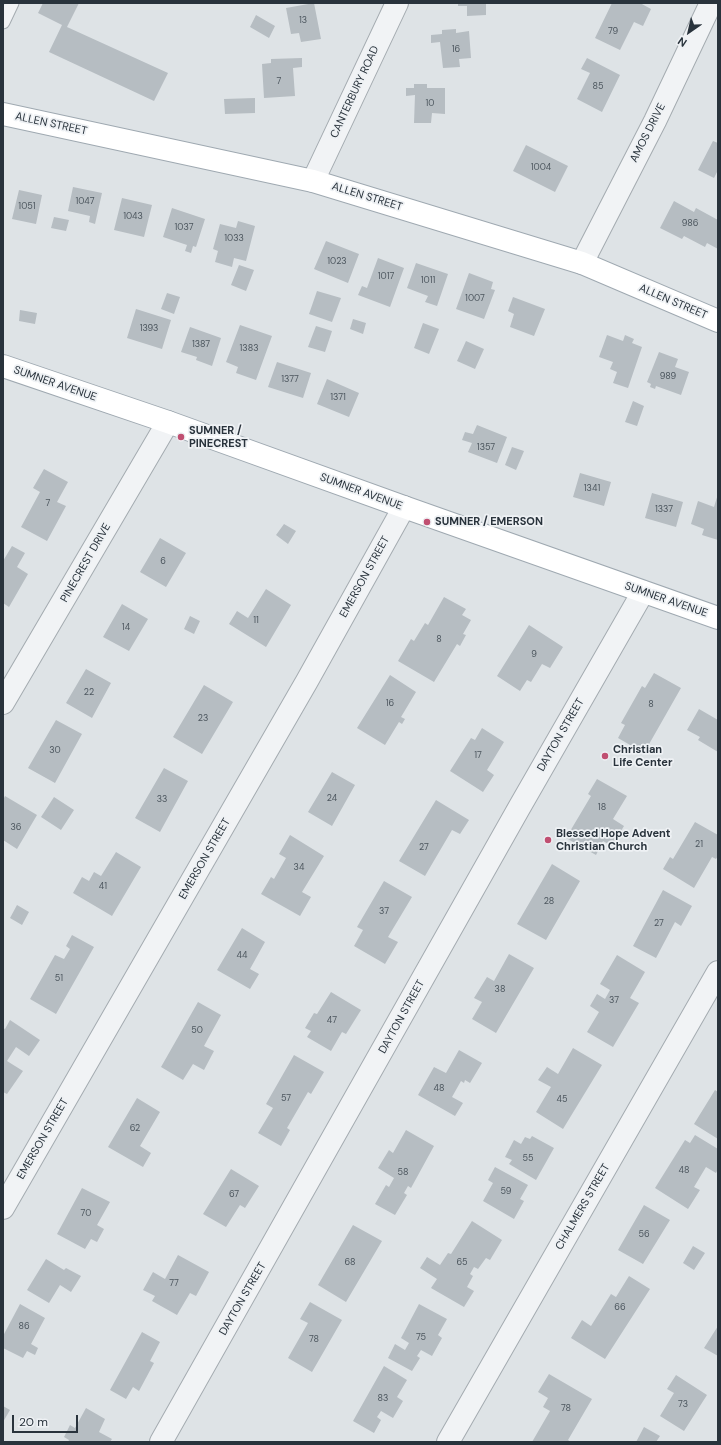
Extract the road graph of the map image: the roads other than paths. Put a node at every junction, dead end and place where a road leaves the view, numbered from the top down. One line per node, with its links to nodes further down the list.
1 (12, 3): 4 (lane)
2 (397, 3): 6 (street, CANTERBURY ROAD)
3 (711, 3): 7 (street, AMOS DRIVE)
4 (3, 22)
5 (3, 114): 6 (main road, ALLEN STREET)
6 (313, 181): 7 (main road, ALLEN STREET)
7 (582, 262): 8 (main road, ALLEN STREET)
8 (718, 321)
9 (3, 366): 10 (main road, SUMNER AVENUE)
10 (168, 422): 11 (main road, SUMNER AVENUE); 14 (street, PINECREST DRIVE)
11 (404, 507): 12 (main road, SUMNER AVENUE); 16 (street, EMERSON STREET)
12 (643, 592): 13 (main road, SUMNER AVENUE); 17 (street, DAYTON STREET)
13 (718, 618)
14 (3, 703)
15 (718, 972): 18 (street, CHALMERS STREET)
16 (3, 1208)
17 (161, 1442)
18 (448, 1442)

